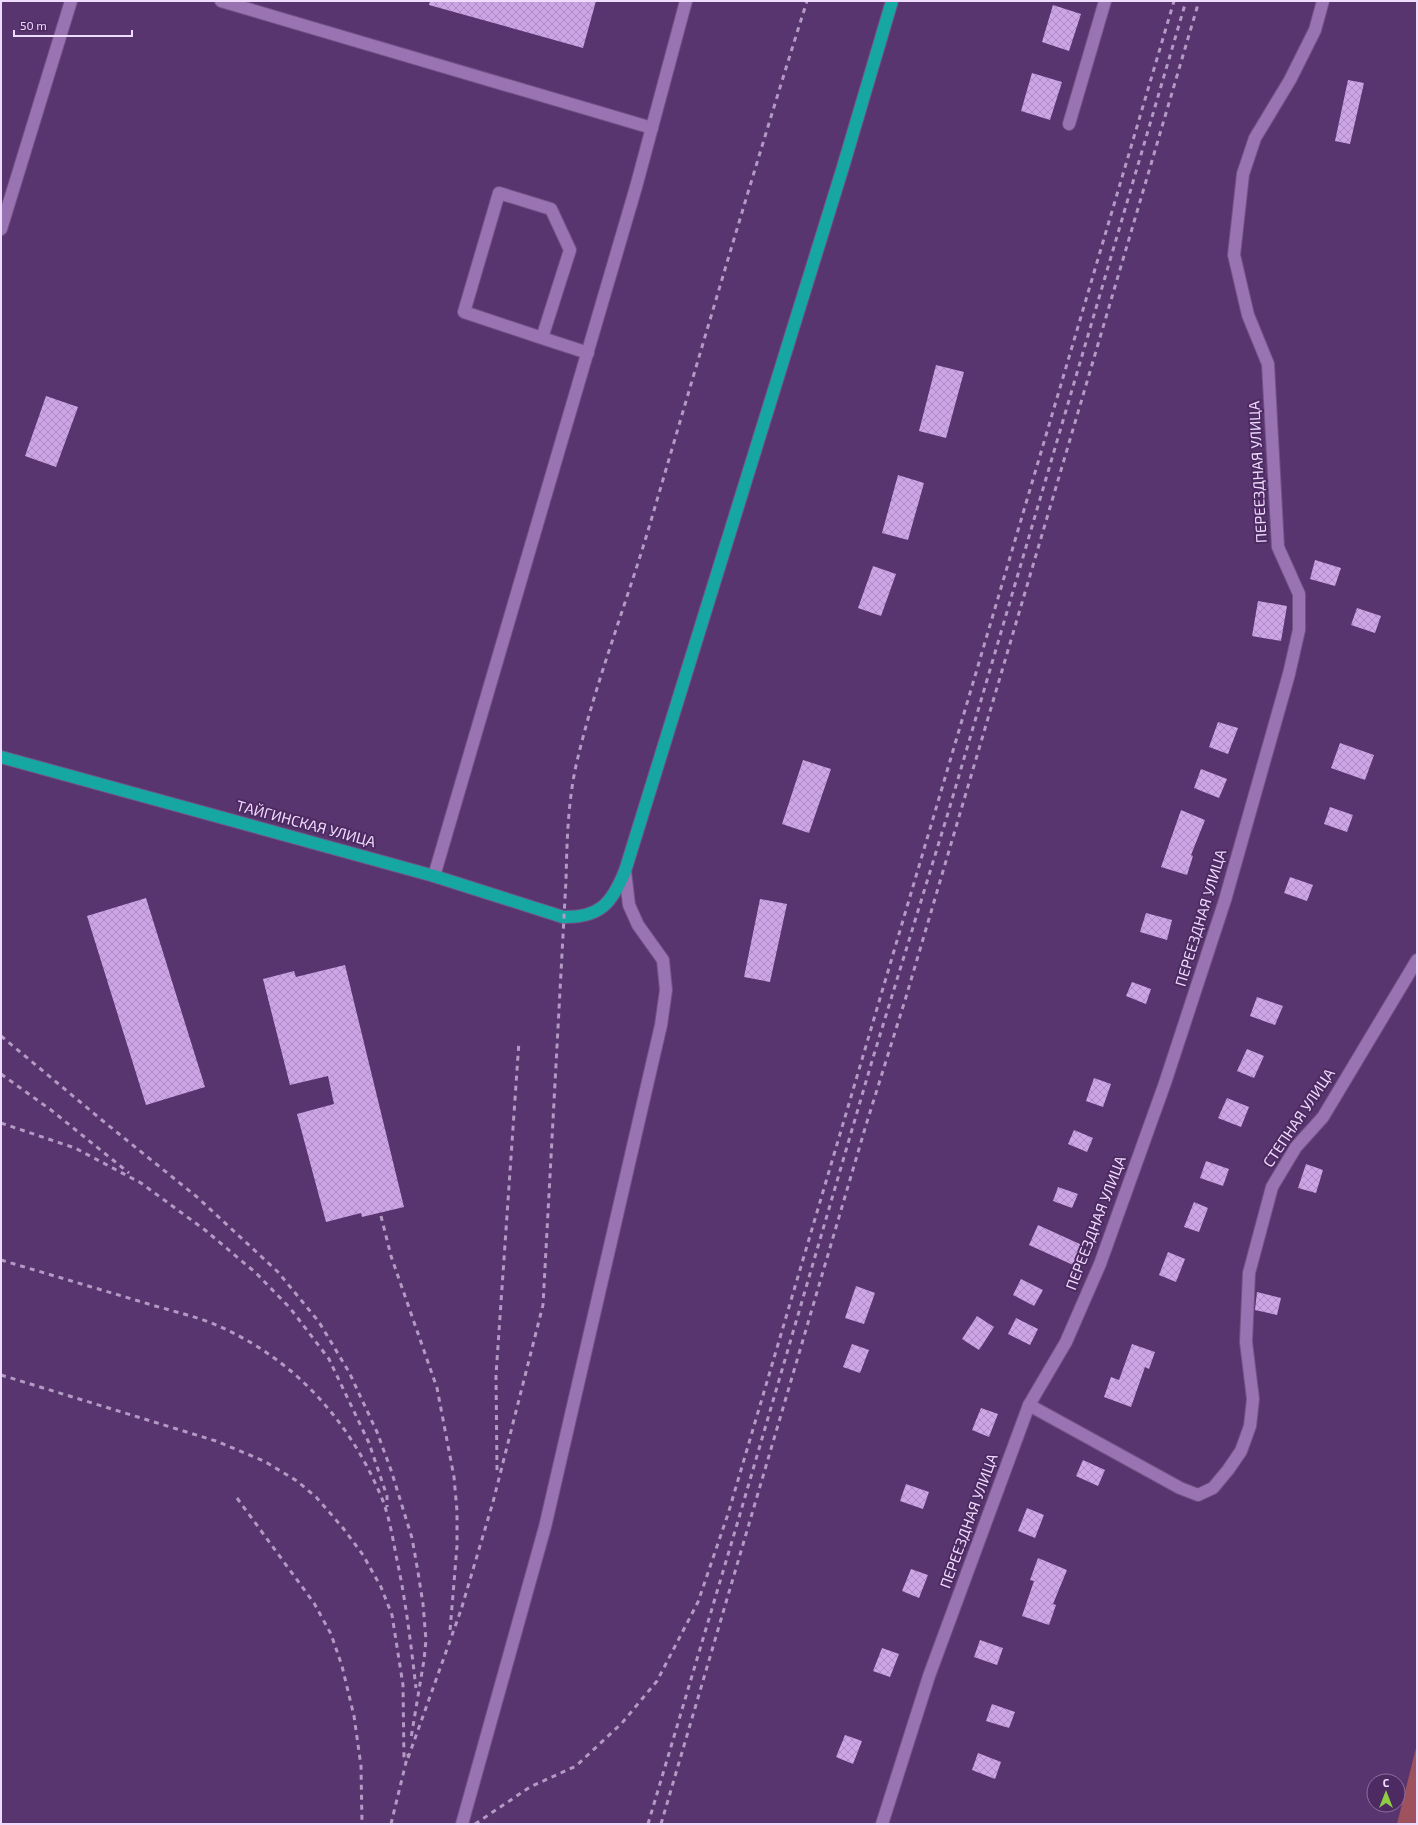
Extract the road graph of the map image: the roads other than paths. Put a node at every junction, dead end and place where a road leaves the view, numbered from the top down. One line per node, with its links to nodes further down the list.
1 (71, 1): 9 (street)
2 (221, 1): 8 (street)
3 (686, 1): 8 (street)
4 (892, 1): 13 (highway)
5 (1105, 1): 7 (street)
6 (1323, 1): 16 (street, ПЕРЕЕЗДНАЯ УЛИЦА)
7 (1069, 124)
8 (652, 128): 11 (street)
9 (1, 229)
10 (542, 338): 10 (street); 11 (street)
11 (588, 353): 14 (street)
12 (1, 757): 14 (highway, ТАЙГИНСКАЯ УЛИЦА)
13 (625, 871): 14 (highway, ТАЙГИНСКАЯ УЛИЦА); 17 (street)
14 (434, 876)
15 (1417, 960): 16 (street, СТЕПНАЯ УЛИЦА)
16 (1029, 1405): 18 (street, ПЕРЕЕЗДНАЯ УЛИЦА)
17 (462, 1824)
18 (882, 1824)

